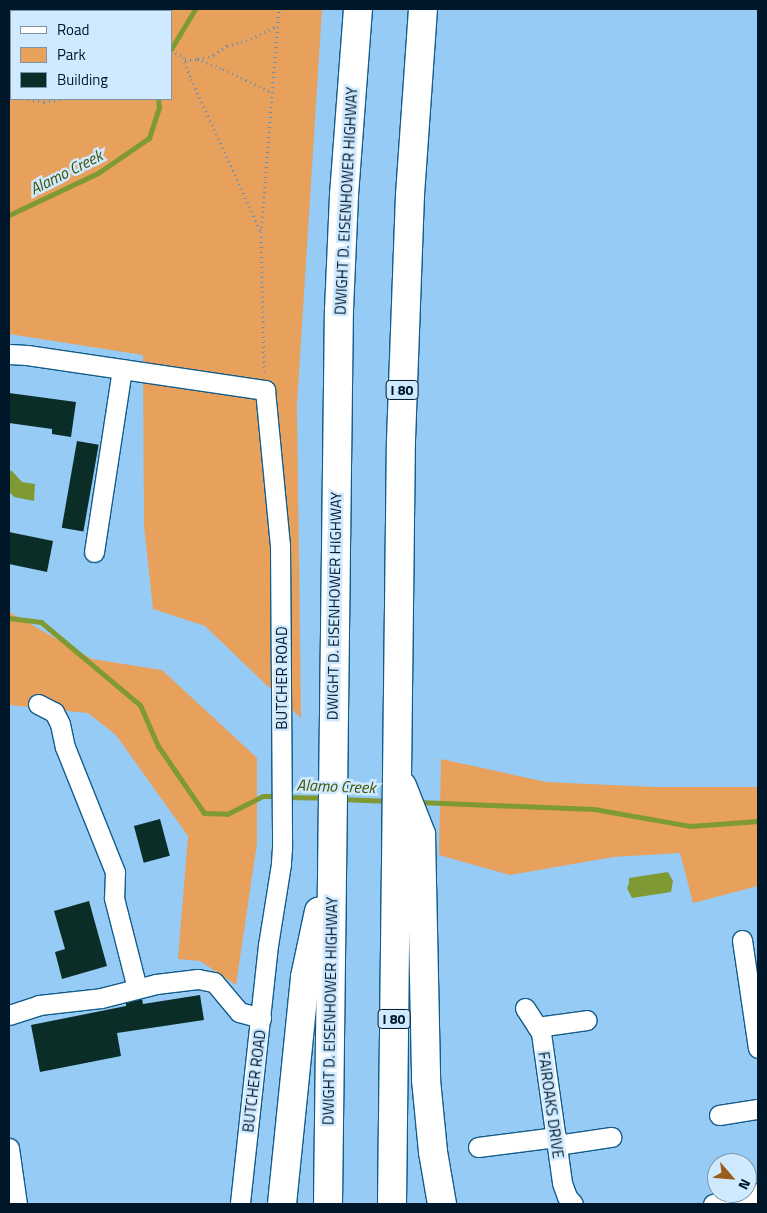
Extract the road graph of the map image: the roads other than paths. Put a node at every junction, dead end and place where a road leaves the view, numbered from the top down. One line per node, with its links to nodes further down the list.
1 (358, 9): 8 (highway, DWIGHT D. EISENHOWER HIGHWAY)
2 (422, 9): 7 (highway, I 80)
3 (18, 355): 4 (street)
4 (122, 369): 5 (street); 14 (street, BUTCHER ROAD)
5 (94, 552)
6 (38, 704): 11 (street)
7 (408, 834): 29 (highway, I 80); 30 (highway)
8 (331, 840): 27 (highway); 28 (highway, DWIGHT D. EISENHOWER HIGHWAY)
9 (742, 940): 10 (street)
10 (752, 971): 17 (street)
11 (137, 988): 13 (street); 14 (street)
12 (525, 1008): 16 (street, FAIROAKS DRIVE)
13 (9, 1015)
14 (261, 1018): 26 (street, BUTCHER ROAD)
15 (587, 1020): 16 (street)
16 (537, 1027): 21 (street, FAIROAKS DRIVE)
17 (758, 1048)
18 (758, 1109): 19 (street)
19 (719, 1116)
20 (611, 1137): 21 (street)
21 (556, 1141): 22 (street); 31 (street, FAIROAKS DRIVE)
22 (478, 1147)
23 (9, 1148): 25 (street)
24 (758, 1193): 32 (street)
25 (17, 1204)
26 (240, 1204)
27 (282, 1204)
28 (328, 1204)
29 (392, 1204)
30 (442, 1204)
31 (573, 1204)
32 (713, 1204)

